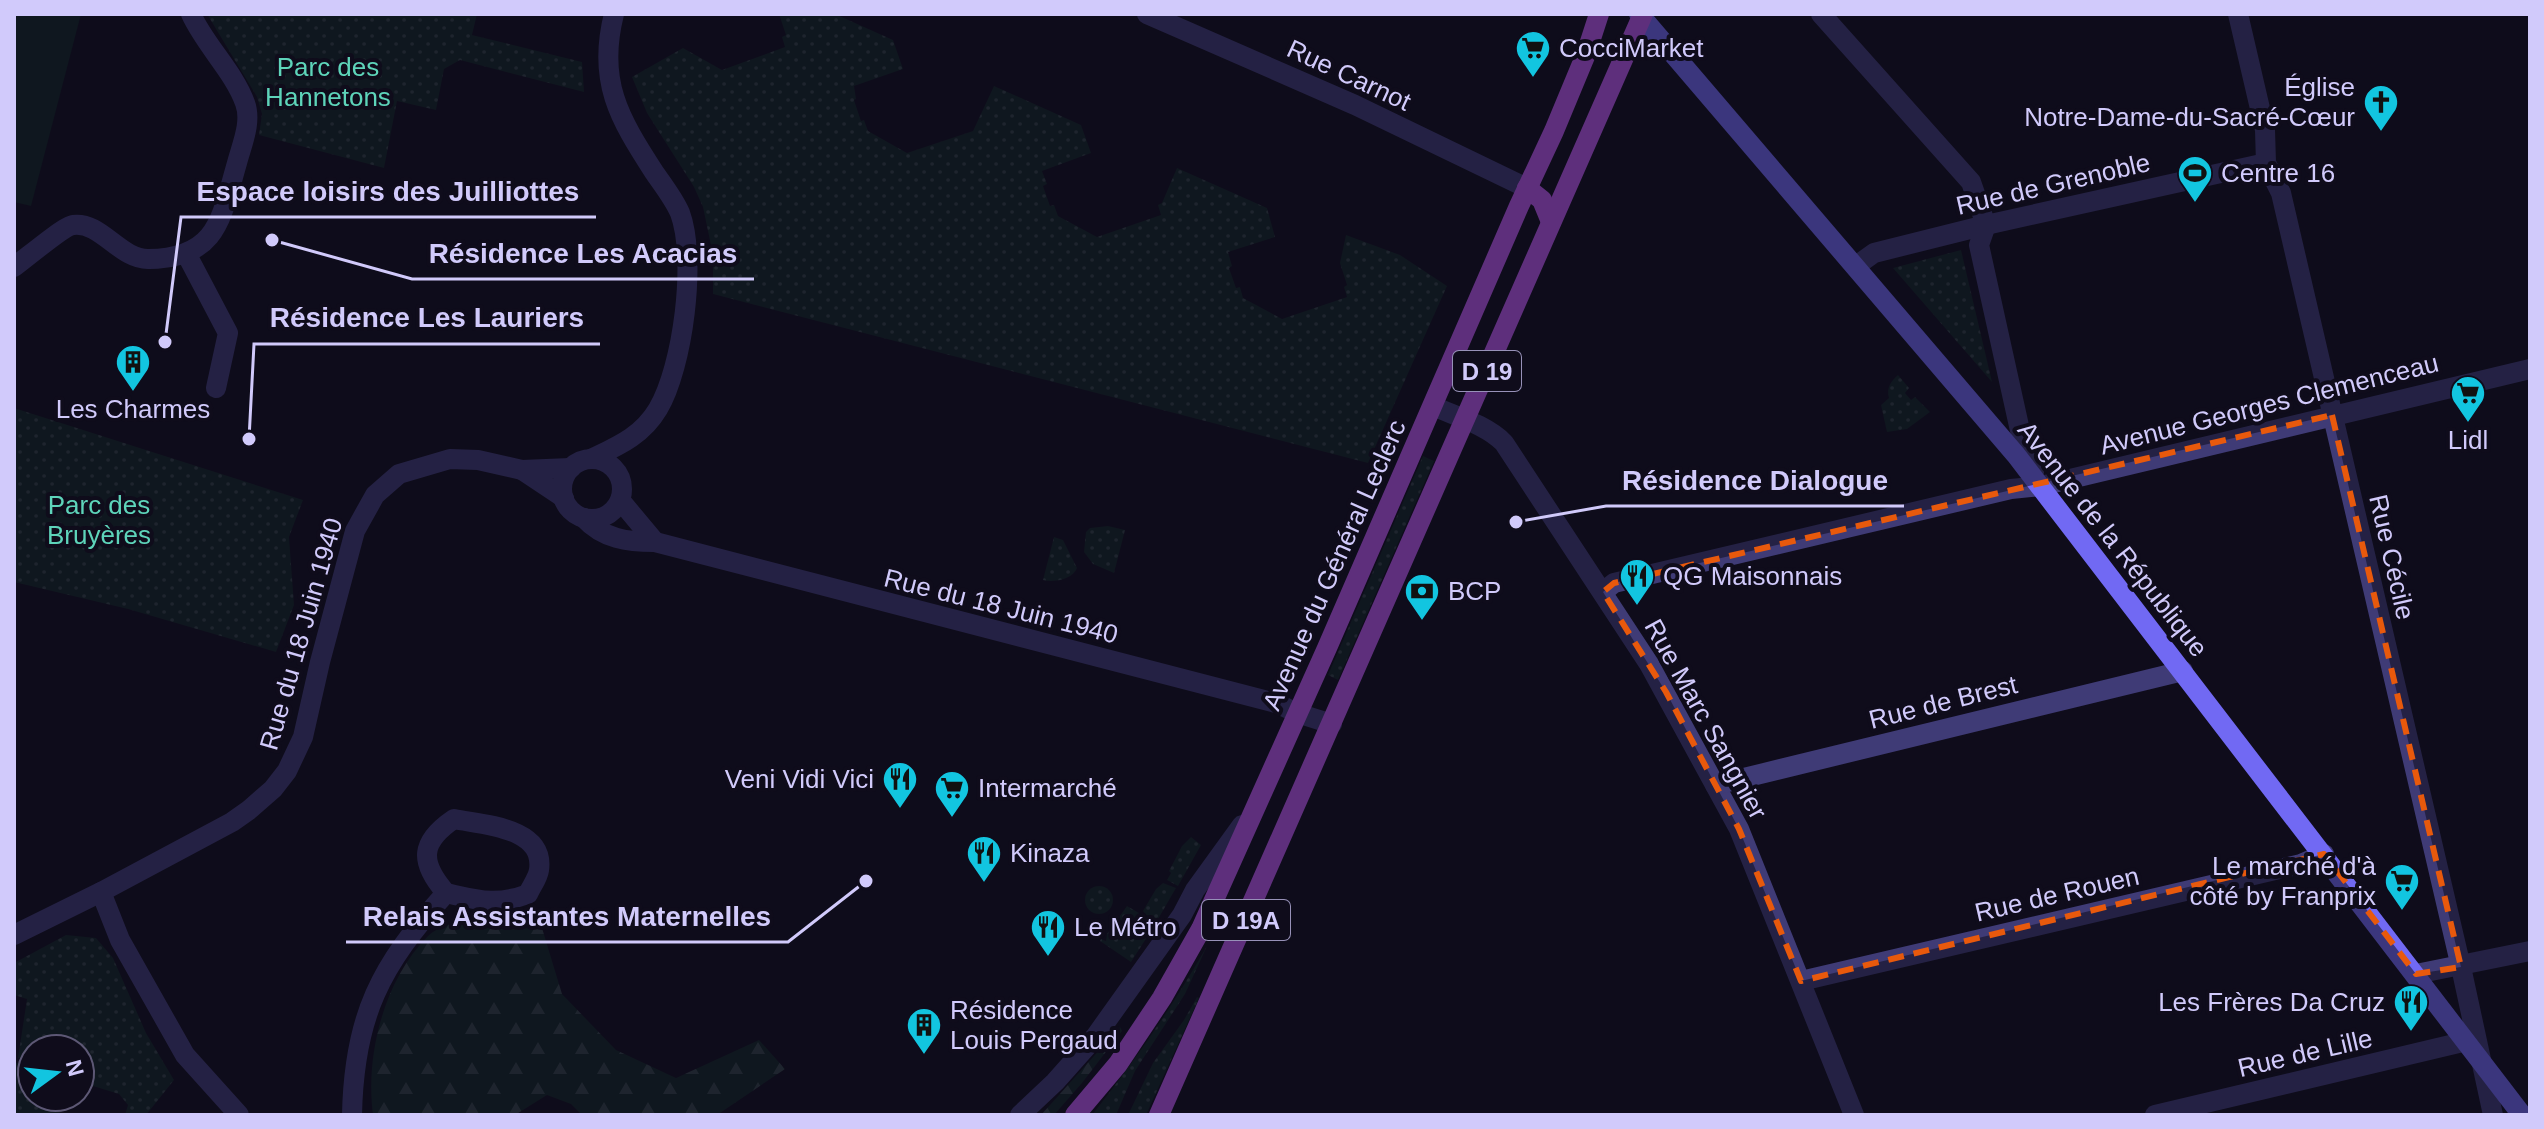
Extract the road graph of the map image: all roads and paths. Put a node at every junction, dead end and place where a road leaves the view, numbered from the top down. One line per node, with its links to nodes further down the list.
1 (191, 14): 12 (street)
2 (614, 14): 20 (street)
3 (1147, 14): 9 (street, Rue Carnot)
4 (1599, 14): 9 (main road, Avenue du Général Leclerc / D 19)
5 (1821, 14): 11 (street)
6 (2238, 14): 8 (street, Rue Cécile)
7 (1641, 15): 10 (main road, D 19); 13 (main road, Avenue de la République)
8 (2266, 163): 11 (street, Rue de Grenoble); 18 (street, Rue Cécile)
9 (1527, 188): 10 (main road); 17 (main road, Avenue du Général Leclerc / D 19)
10 (1551, 222): 19 (main road, D 19)
11 (1986, 225): 13 (street, Rue de Grenoble); 25 (street)
12 (187, 255): 14 (street); 16 (street)
13 (1856, 266): 25 (main road, Avenue de la République)
14 (14, 267)
15 (2530, 369): 18 (street, Avenue Georges Clemenceau)
16 (216, 388)
17 (1433, 406): 19 (street, Rue Marc Sangnier); 32 (main road, Avenue du Général Leclerc / D 19)
18 (2332, 415): 25 (street, Avenue Georges Clemenceau); 41 (street, Rue Cécile)
19 (1465, 421): 30 (street, Rue Marc Sangnier); 33 (main road, D 19)
20 (630, 440): 21 (street); 24 (street)
21 (591, 459): 22 (street); 24 (street)
22 (571, 468): 23 (street, Rue du 18 Juin 1940); 26 (street)
23 (522, 470): 26 (street, Rue du 18 Juin 1940); 37 (street, Rue du 18 Juin 1940)
24 (618, 475): 27 (street)
25 (2041, 486): 30 (street, Avenue Georges Clemenceau); 31 (main road, Avenue de la République)
26 (564, 498): 28 (street)
27 (620, 500): 28 (street); 29 (street)
28 (584, 518): 29 (street, Rue du 18 Juin 1940)
29 (655, 542): 32 (street, Rue du 18 Juin 1940)
30 (1603, 592): 34 (street, Rue Marc Sangnier)
31 (2183, 671): 34 (street, Rue de Brest); 36 (main road, Avenue de la République)
32 (1297, 713): 33 (street, Rue du 18 Juin 1940); 35 (main road, Avenue du Général Leclerc / D 19)
33 (1332, 724): 50 (main road, D 19A)
34 (1715, 785): 43 (street, Rue Marc Sangnier)
35 (1257, 806): 48 (street); 49 (main road, Avenue du Général Leclerc)
36 (2324, 854): 42 (main road, Avenue de la République); 43 (street, Rue de Rouen)
37 (101, 892): 39 (street, Rue du 18 Juin 1940); 46 (street)
38 (446, 893): 38 (street); 47 (street)
39 (14, 935)
40 (2530, 951): 41 (street)
41 (2461, 967): 42 (street); 45 (street, Rue Cécile)
42 (2416, 974): 44 (main road, Avenue de la République)
43 (1801, 981): 51 (street, Rue Marc Sangnier)
44 (2467, 1041): 45 (main road, Avenue de la République); 52 (street, Rue de Lille)
45 (2481, 1059): 53 (street, Rue Cécile); 54 (main road, Avenue de la République)
46 (239, 1115)
47 (352, 1115)
48 (1020, 1115)
49 (1075, 1115)
50 (1159, 1115)
51 (1854, 1115)
52 (2155, 1115)
53 (2493, 1115)
54 (2522, 1115)

